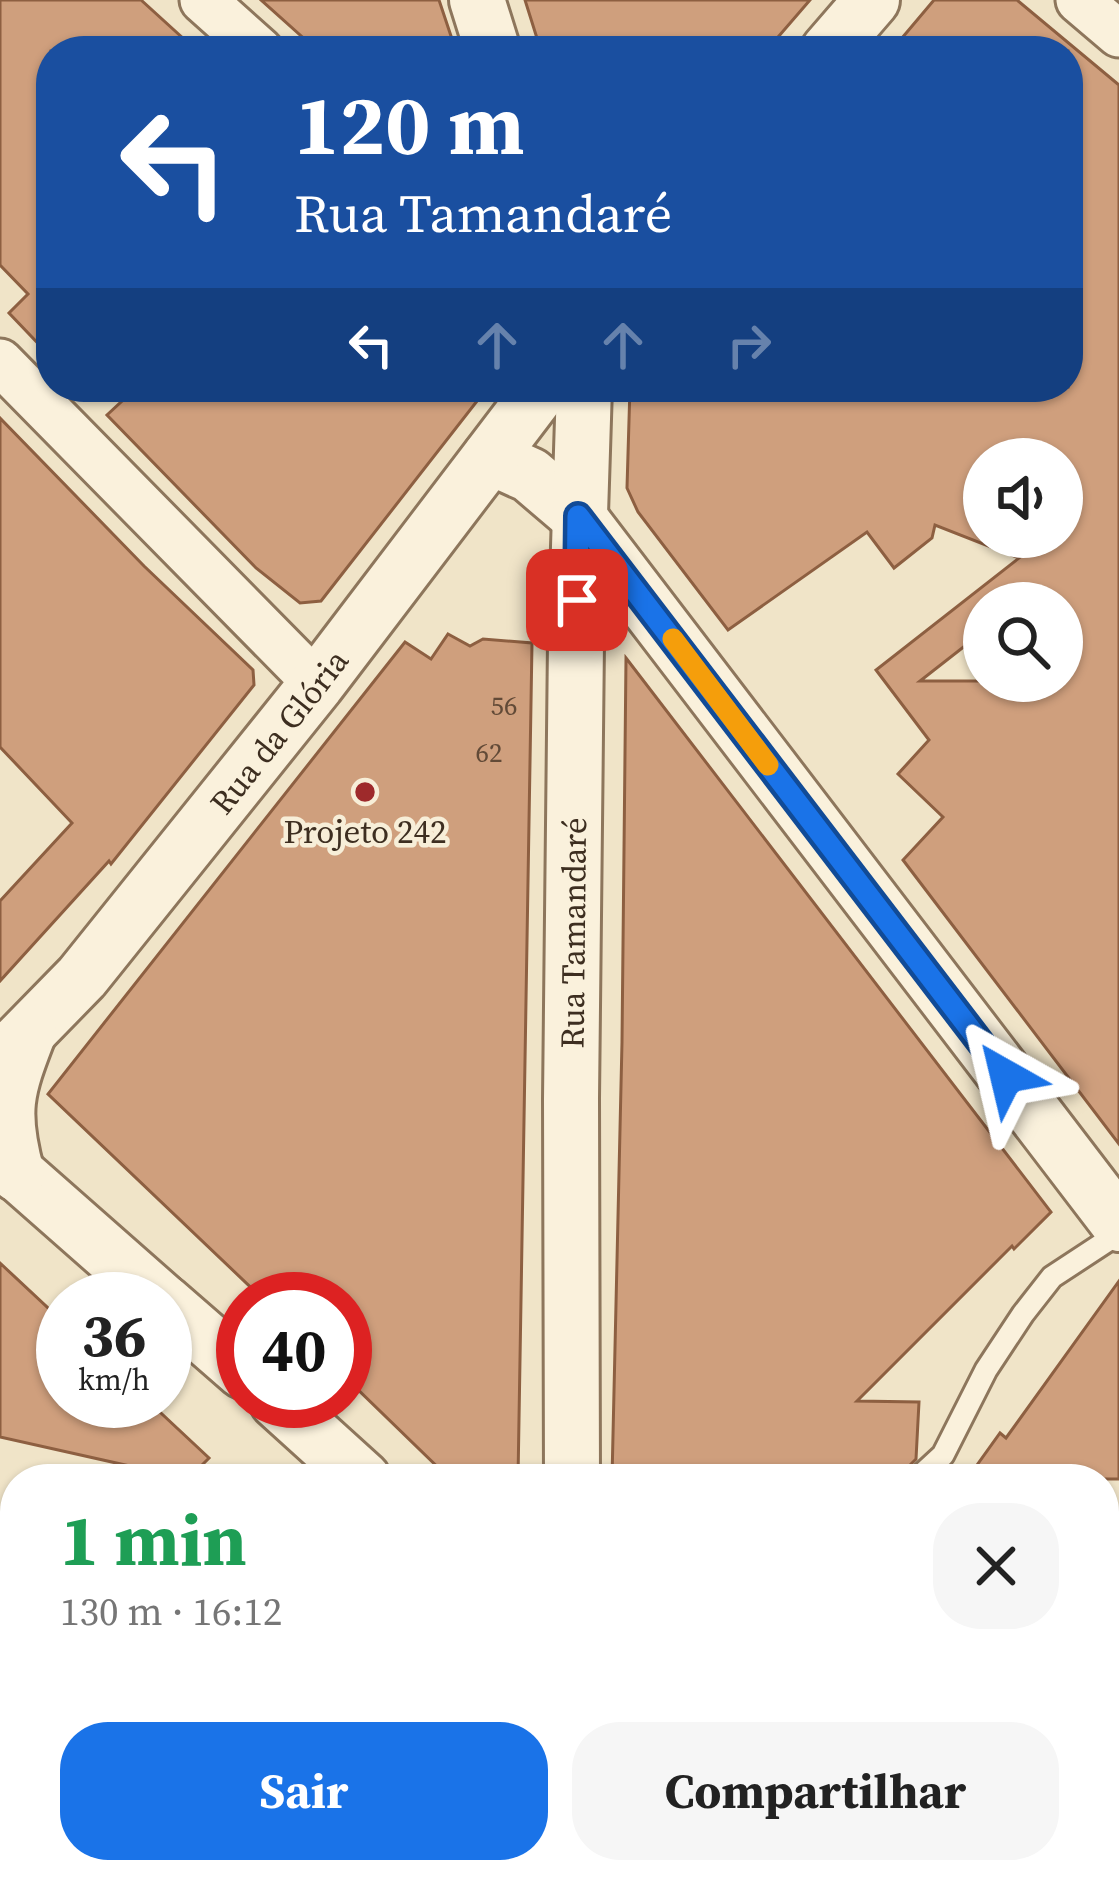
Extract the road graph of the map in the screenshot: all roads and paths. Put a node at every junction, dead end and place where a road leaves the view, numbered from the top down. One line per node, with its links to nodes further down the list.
1 (203, 0): 6 (street)
2 (477, 0): 7 (street)
3 (872, 0): 8 (street)
4 (1079, 0): 5 (street)
5 (1119, 34)
6 (243, 36)
7 (488, 36)
8 (841, 36)
9 (0, 362): 10 (street)
10 (36, 399)
11 (39, 402): 16 (street)
12 (532, 402): 14 (street, Rua da Glória)
13 (584, 402): 15 (street, Rua Tamandaré)
14 (490, 458): 15 (street); 16 (street, Rua da Glória)
15 (578, 516): 19 (street); 25 (street, Rua Tamandaré)
16 (317, 684): 17 (street, Rua da Glória)
17 (14, 1047): 18 (street)
18 (8, 1166): 20 (street)
19 (1119, 1229): 26 (lane)
20 (130, 1272)
21 (192, 1326): 22 (street)
22 (216, 1347)
23 (307, 1428): 24 (street)
24 (346, 1464)
25 (572, 1464)
26 (933, 1464)

